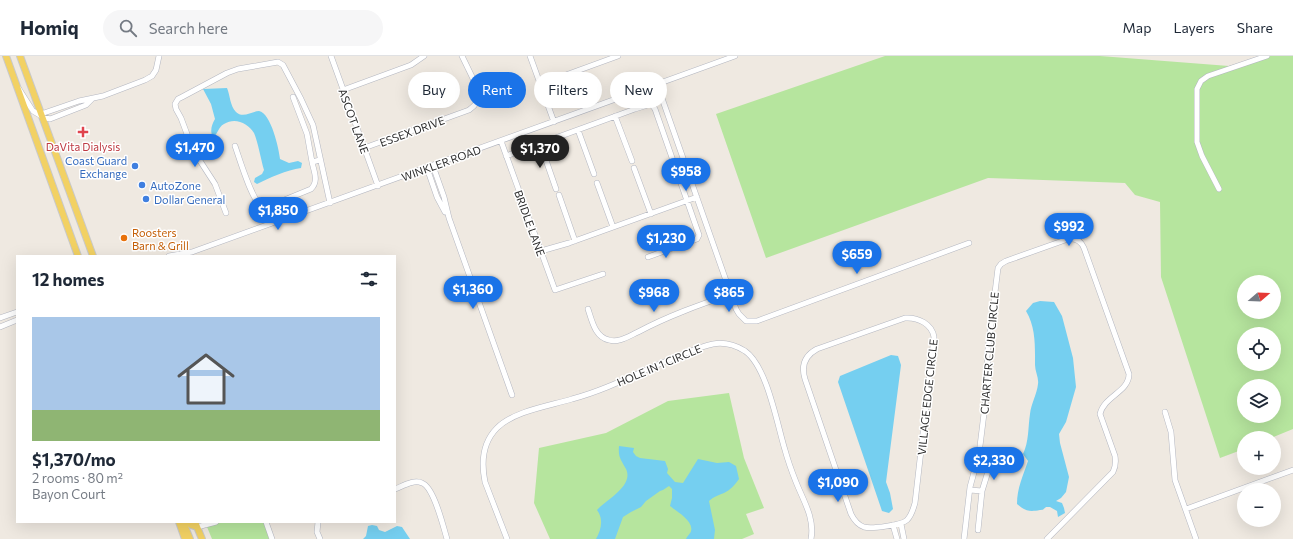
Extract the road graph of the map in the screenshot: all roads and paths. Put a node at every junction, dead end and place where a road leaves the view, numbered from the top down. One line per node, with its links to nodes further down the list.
1 (6, 56): 14 (main road)
2 (20, 56): 20 (main road)
3 (159, 56): 20 (street)
4 (331, 56): 15 (street, ASCOT LANE)
5 (424, 56): 15 (street)
6 (462, 56): 29 (street, ESSEX DRIVE)
7 (530, 56): 11 (street)
8 (618, 56): 12 (street)
9 (735, 56): 13 (street, WINKLER ROAD)
10 (1267, 56): 41 (street)
11 (536, 72)
12 (574, 72)
13 (667, 80)
14 (16, 85): 20 (street); 54 (main road)
15 (343, 90): 29 (street, ASCOT LANE)
16 (293, 97): 24 (street)
17 (610, 101): 23 (street, WINKLER ROAD)
18 (549, 108): 23 (street)
19 (665, 108): 43 (street)
20 (42, 115): 55 (main road)
21 (615, 116): 25 (street); 32 (street); 44 (street)
22 (311, 121): 24 (street); 31 (street); 46 (street)
23 (554, 122): 26 (street, WINKLER ROAD)
24 (303, 124): 33 (street)
25 (578, 130): 27 (street); 37 (street)
26 (501, 141): 30 (street, BRIDLE LANE); 34 (street, WINKLER ROAD)
27 (540, 143): 30 (street); 40 (street)
28 (235, 146): 33 (street)
29 (364, 148): 39 (street, ASCOT LANE)
30 (506, 156): 52 (street, BRIDLE LANE)
31 (320, 160): 33 (street); 45 (street)
32 (632, 161)
33 (312, 162)
34 (433, 166): 35 (street, WINKLER ROAD); 48 (street)
35 (427, 168): 39 (street, WINKLER ROAD); 48 (street)
36 (634, 168): 47 (street)
37 (594, 174)
38 (597, 183): 49 (street)
39 (378, 186): 45 (street, WINKLER ROAD)
40 (556, 189)
41 (1219, 189)
42 (559, 195): 50 (street)
43 (697, 197): 44 (street); 60 (street)
44 (688, 201): 47 (street); 58 (street)
45 (330, 203): 53 (street, WINKLER ROAD)
46 (226, 213)
47 (651, 214): 49 (street)
48 (449, 218): 66 (street)
49 (613, 227): 50 (street)
50 (575, 241): 52 (street)
51 (969, 243): 60 (street)
52 (541, 251): 59 (street, BRIDLE LANE)
53 (192, 252): 56 (street, WINKLER ROAD); 57 (street, WINKLER ROAD)
54 (78, 255)
55 (93, 255)
56 (175, 255)
57 (189, 255)
58 (648, 257)
59 (603, 274)
60 (731, 294): 61 (street)
61 (588, 309)
62 (16, 312): 63 (street)
63 (0, 318)
64 (16, 320): 65 (street)
65 (0, 327)
66 (512, 396)
67 (1165, 412): 73 (street)
68 (990, 465): 72 (street)
69 (1293, 470): 73 (street)
70 (396, 489): 88 (street)
71 (970, 490): 72 (street); 93 (street, CHARTER CLUB CIRCLE); 94 (street, CHARTER CLUB CIRCLE)
72 (982, 491): 82 (street)
73 (1186, 509): 95 (street)
74 (179, 523): 83 (main road)
75 (183, 523): 84 (main road)
76 (209, 523): 80 (street)
77 (266, 523): 86 (street)
78 (318, 523): 87 (street)
79 (901, 524): 81 (street, VILLAGE EDGE CIRCLE); 81 (street, VILLAGE EDGE CIRCLE); 92 (street)
80 (196, 525): 85 (main road)
81 (893, 525): 91 (street)
82 (978, 530)
83 (185, 539)
84 (190, 539)
85 (202, 539)
86 (272, 539)
87 (320, 539)
88 (447, 539)
89 (507, 539): 90 (street, HOLE IN 1 CIRCLE)
90 (811, 539)
91 (897, 539)
92 (904, 539)
93 (964, 539)
94 (1047, 539)
95 (1196, 539)

